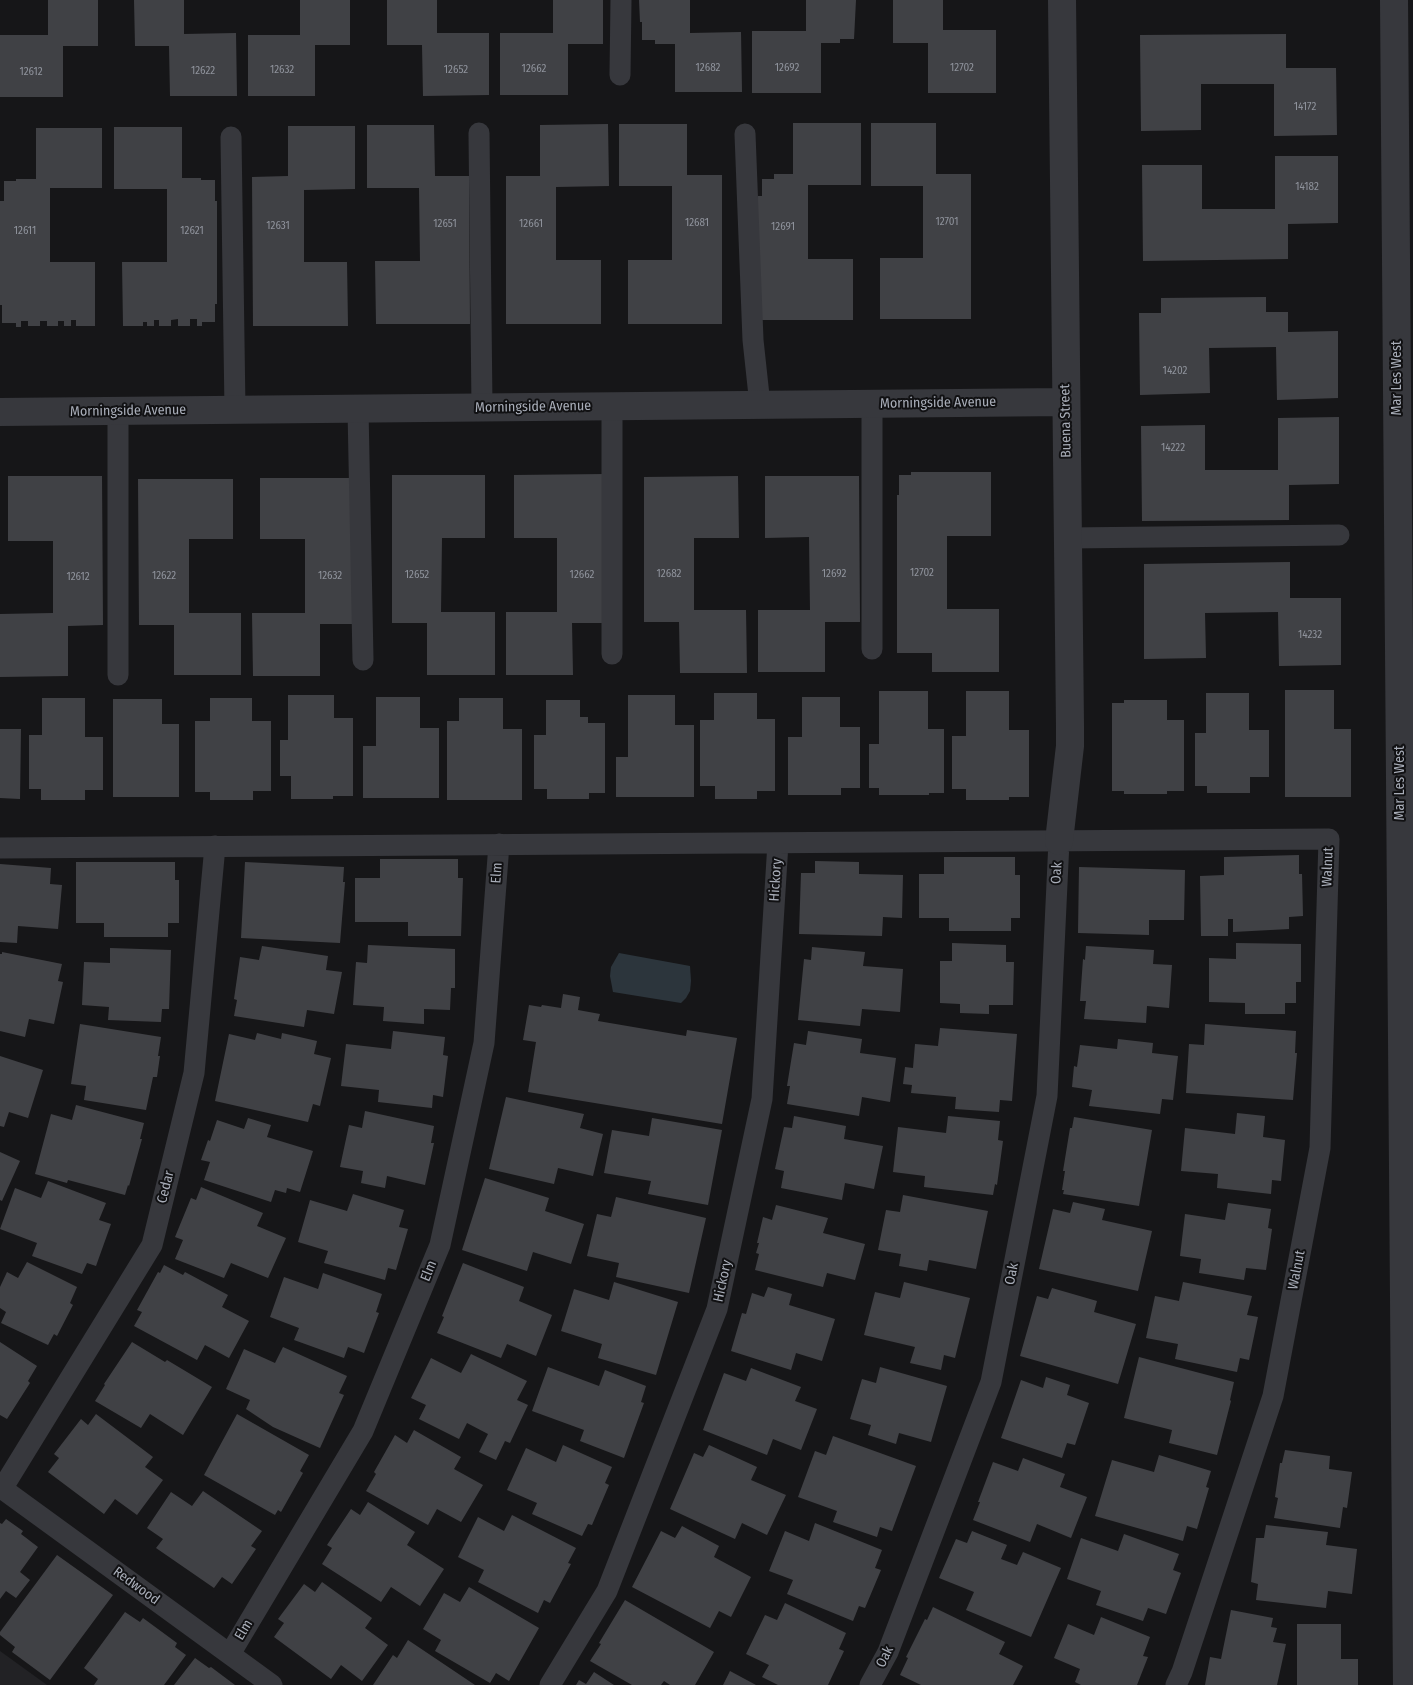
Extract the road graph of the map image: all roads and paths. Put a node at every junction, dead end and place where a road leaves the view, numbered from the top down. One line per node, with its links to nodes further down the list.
1 (621, 0): 4 (lane)
2 (1062, 0): 8 (street, Buena Street)
3 (1394, 0): 34 (street, Mar Les West)
4 (620, 76)
5 (478, 133): 12 (lane)
6 (744, 134): 10 (lane)
7 (231, 137): 14 (lane)
8 (1066, 402): 9 (street, Morningside Avenue); 18 (street, Buena Street)
9 (872, 404): 10 (street, Morningside Avenue); 19 (lane)
10 (760, 405): 11 (street, Morningside Avenue)
11 (612, 406): 12 (street, Morningside Avenue); 20 (lane)
12 (482, 407): 13 (street, Morningside Avenue)
13 (358, 409): 14 (street, Morningside Avenue); 21 (lane)
14 (236, 410): 15 (street, Morningside Avenue)
15 (118, 411): 16 (street, Morningside Avenue); 22 (lane)
16 (0, 412)
17 (1340, 535): 18 (lane)
18 (1068, 538): 23 (street, Buena Street)
19 (872, 648)
20 (612, 654)
21 (363, 660)
22 (118, 675)
23 (1058, 841): 24 (lane); 32 (lane, Oak); 33 (lane, Walnut)
24 (778, 843): 25 (lane); 31 (lane, Hickory)
25 (499, 844): 26 (lane); 29 (lane, Elm)
26 (215, 846): 27 (lane); 28 (lane, Cedar)
27 (0, 848)
28 (1, 1488): 29 (lane, Redwood)
29 (230, 1654): 30 (lane, Redwood)
30 (272, 1685)
31 (550, 1685)
32 (870, 1685)
33 (1176, 1685)
34 (1407, 1685)

